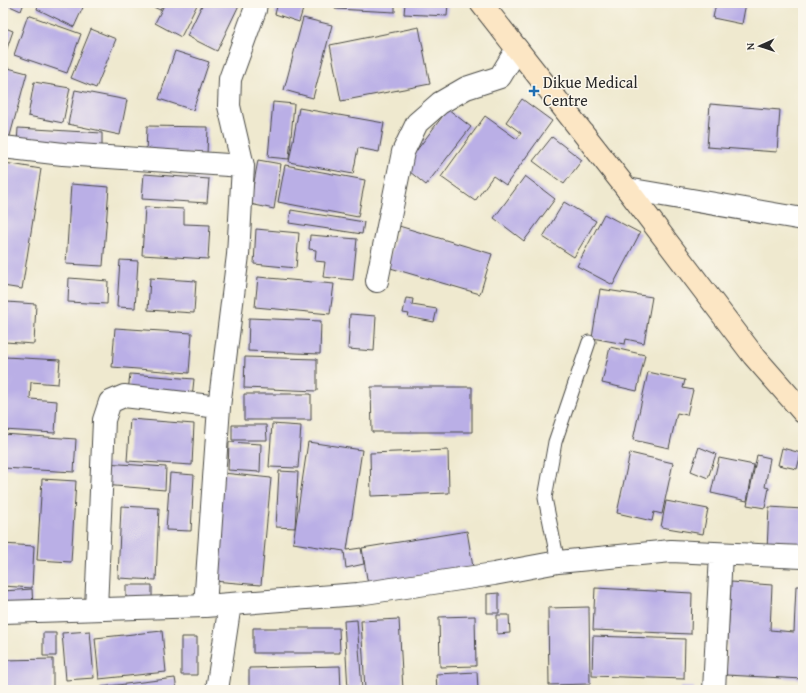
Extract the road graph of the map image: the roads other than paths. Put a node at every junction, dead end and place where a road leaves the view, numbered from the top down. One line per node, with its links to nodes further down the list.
1 (256, 3): 5 (street)
2 (481, 3): 3 (main road)
3 (517, 49): 6 (main road); 8 (street)
4 (3, 147): 5 (street)
5 (243, 166): 10 (street)
6 (627, 189): 7 (street); 11 (main road)
7 (803, 219)
8 (377, 281)
9 (589, 342): 14 (lane)
10 (220, 407): 16 (street); 17 (street)
11 (803, 412)
12 (721, 554): 13 (street); 14 (street); 20 (street)
13 (803, 557)
14 (558, 562): 15 (street)
15 (230, 604): 16 (street); 19 (street)
16 (205, 606): 17 (street)
17 (96, 609): 18 (street)
18 (3, 612)
19 (218, 690)
20 (714, 690)

